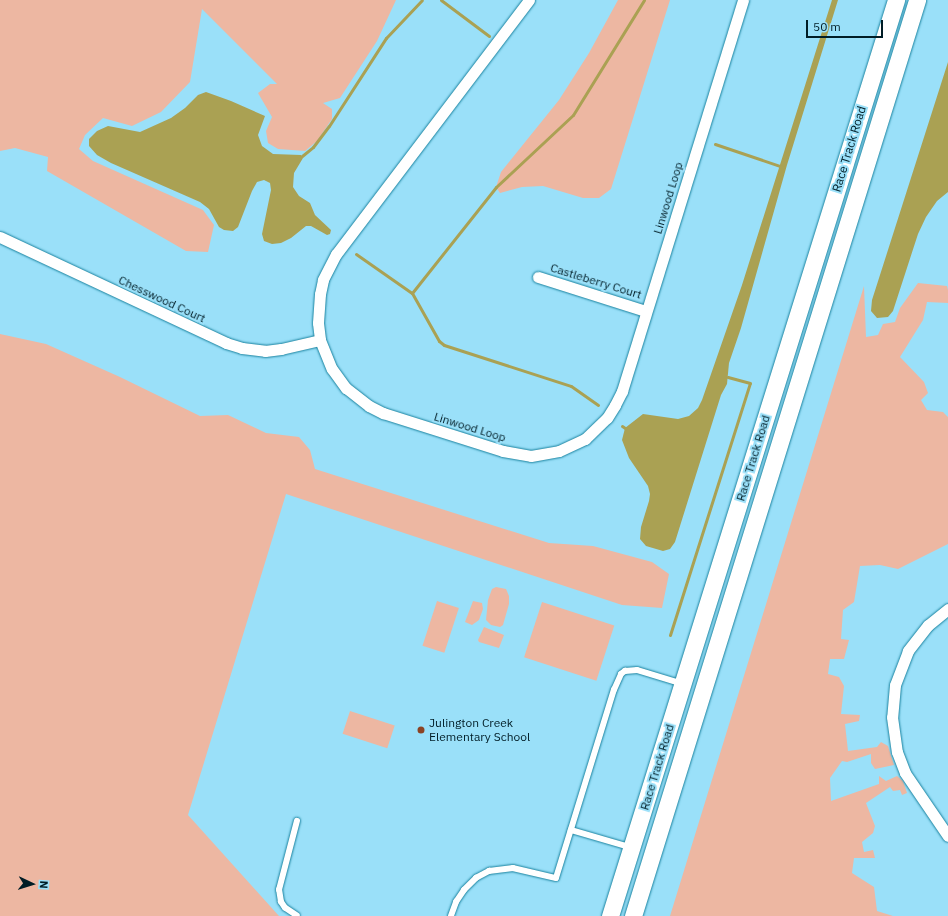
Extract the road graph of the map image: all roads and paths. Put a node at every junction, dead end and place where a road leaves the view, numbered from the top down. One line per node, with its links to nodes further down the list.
1 (529, 0): 8 (street, Linwood Loop)
2 (743, 0): 7 (street, Linwood Loop)
3 (896, 0): 10 (main road, Race Track Road)
4 (917, 0): 11 (main road, Race Track Road)
5 (0, 237): 8 (street, Chesswood Court)
6 (538, 277): 7 (street, Castleberry Court)
7 (646, 310): 8 (street, Linwood Loop)
8 (320, 340)
9 (948, 609): 14 (street)
10 (682, 684): 11 (main road); 13 (lane); 15 (main road, Race Track Road)
11 (696, 712): 16 (main road, Race Track Road)
12 (298, 821): 18 (lane)
13 (571, 830): 15 (lane); 19 (lane)
14 (948, 836)
15 (632, 848): 16 (main road); 17 (main road, Race Track Road)
16 (652, 854): 20 (main road, Race Track Road)
17 (614, 915)
18 (298, 916)
19 (451, 916)
20 (633, 916)

